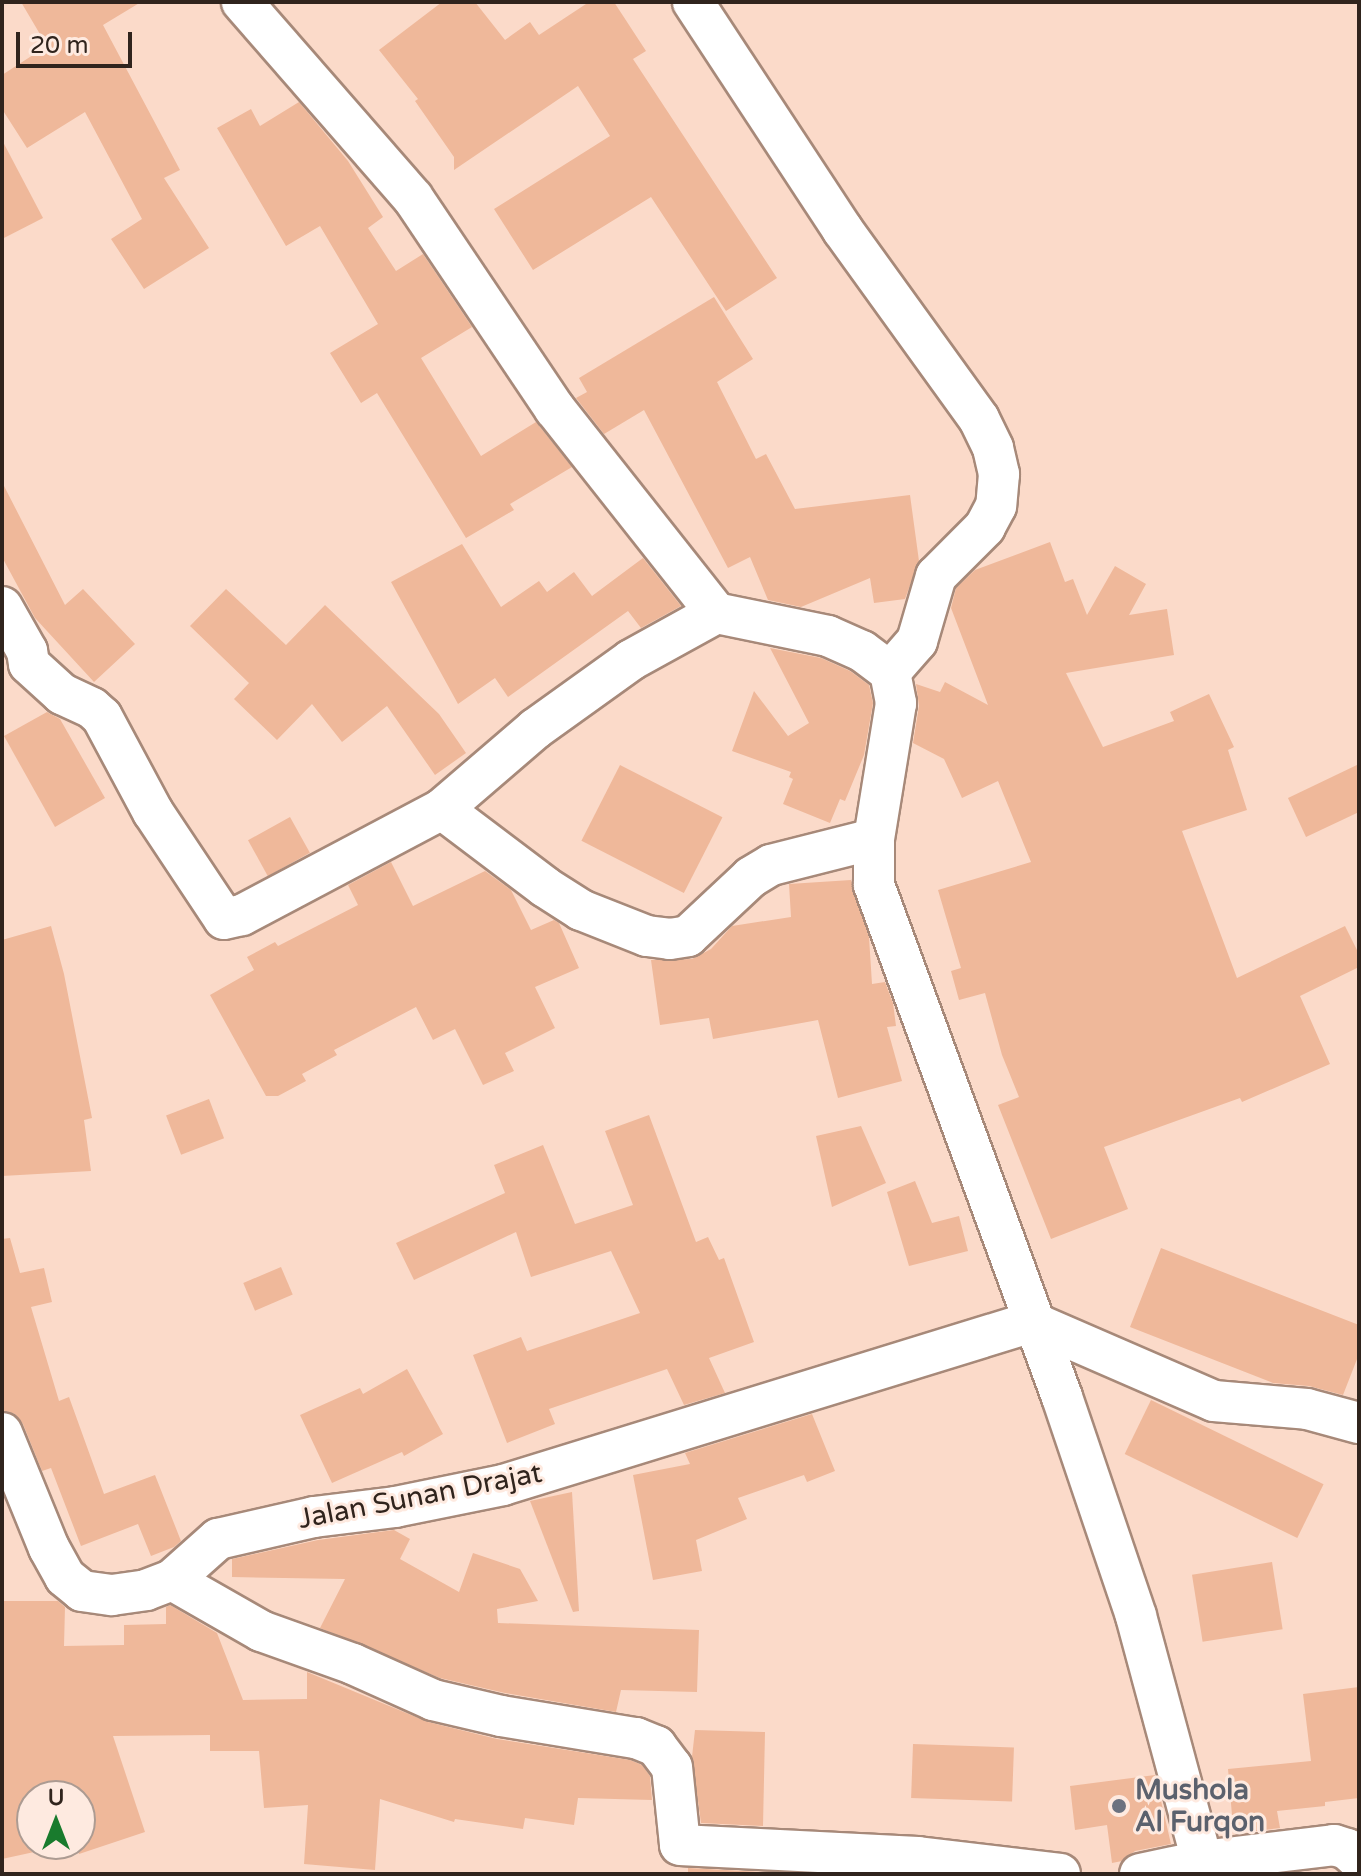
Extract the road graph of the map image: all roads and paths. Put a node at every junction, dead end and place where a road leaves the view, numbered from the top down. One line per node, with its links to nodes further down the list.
1 (242, 2): 4 (street)
2 (693, 2): 5 (street)
3 (2, 607): 6 (street)
4 (716, 613): 5 (street); 6 (street)
5 (890, 672): 7 (street)
6 (442, 809): 7 (street)
7 (874, 839): 8 (street)
8 (1032, 1322): 9 (street); 11 (street, Jalan Sunan Drajat); 14 (street)
9 (1359, 1423)
10 (2, 1433): 11 (street, Jalan Sunan Drajat)
11 (172, 1580): 12 (street)
12 (681, 1860): 15 (street)
13 (1359, 1860): 14 (street)
14 (1202, 1861): 16 (street)
15 (1060, 1874)
16 (1140, 1874)

